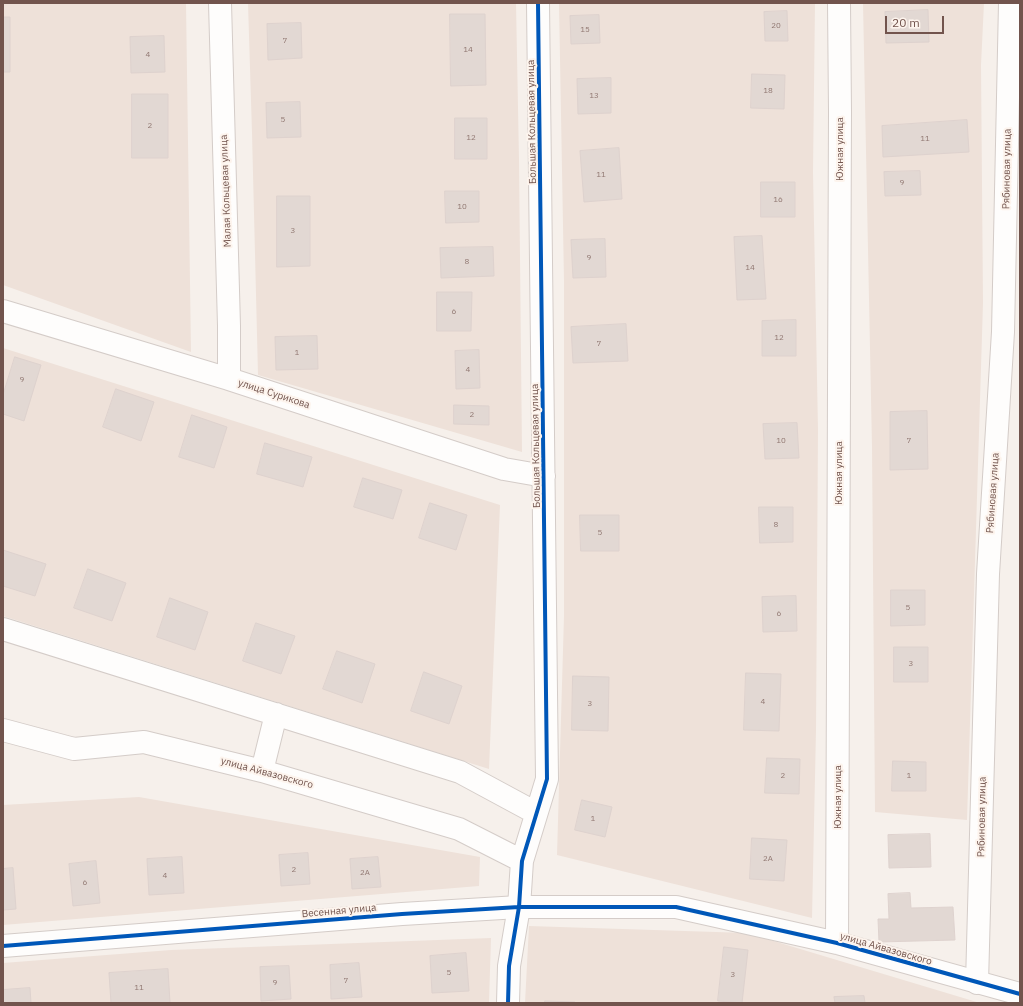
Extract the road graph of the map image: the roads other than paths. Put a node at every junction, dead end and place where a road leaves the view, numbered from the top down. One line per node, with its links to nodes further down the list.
1 (220, 3): 6 (street, Малая Кольцевая улица)
2 (538, 3): 7 (street, Большая Кольцевая улица)
3 (839, 3): 16 (street, Южная улица)
4 (1010, 3): 18 (street, Рябиновая улица)
5 (3, 311): 6 (street, улица Сурикова)
6 (229, 379): 7 (street, улица Сурикова)
7 (544, 476): 12 (street, Большая Кольцевая улица)
8 (3, 629): 9 (street)
9 (276, 714): 11 (street); 12 (street)
10 (3, 730): 11 (street, улица Айвазовского)
11 (262, 771): 13 (street, улица Айвазовского)
12 (536, 813): 13 (street, Большая Кольцевая улица)
13 (522, 861): 14 (street, Большая Кольцевая улица)
14 (518, 907): 15 (street, Весенная улица); 17 (street, Весенная улица); 20 (street, Большая Кольцевая улица)
15 (676, 907): 16 (street, улица Айвазовского)
16 (837, 943): 18 (street, улица Айвазовского)
17 (3, 946)
18 (978, 983): 19 (street, улица Айвазовского)
19 (1020, 994)
20 (508, 1003)

